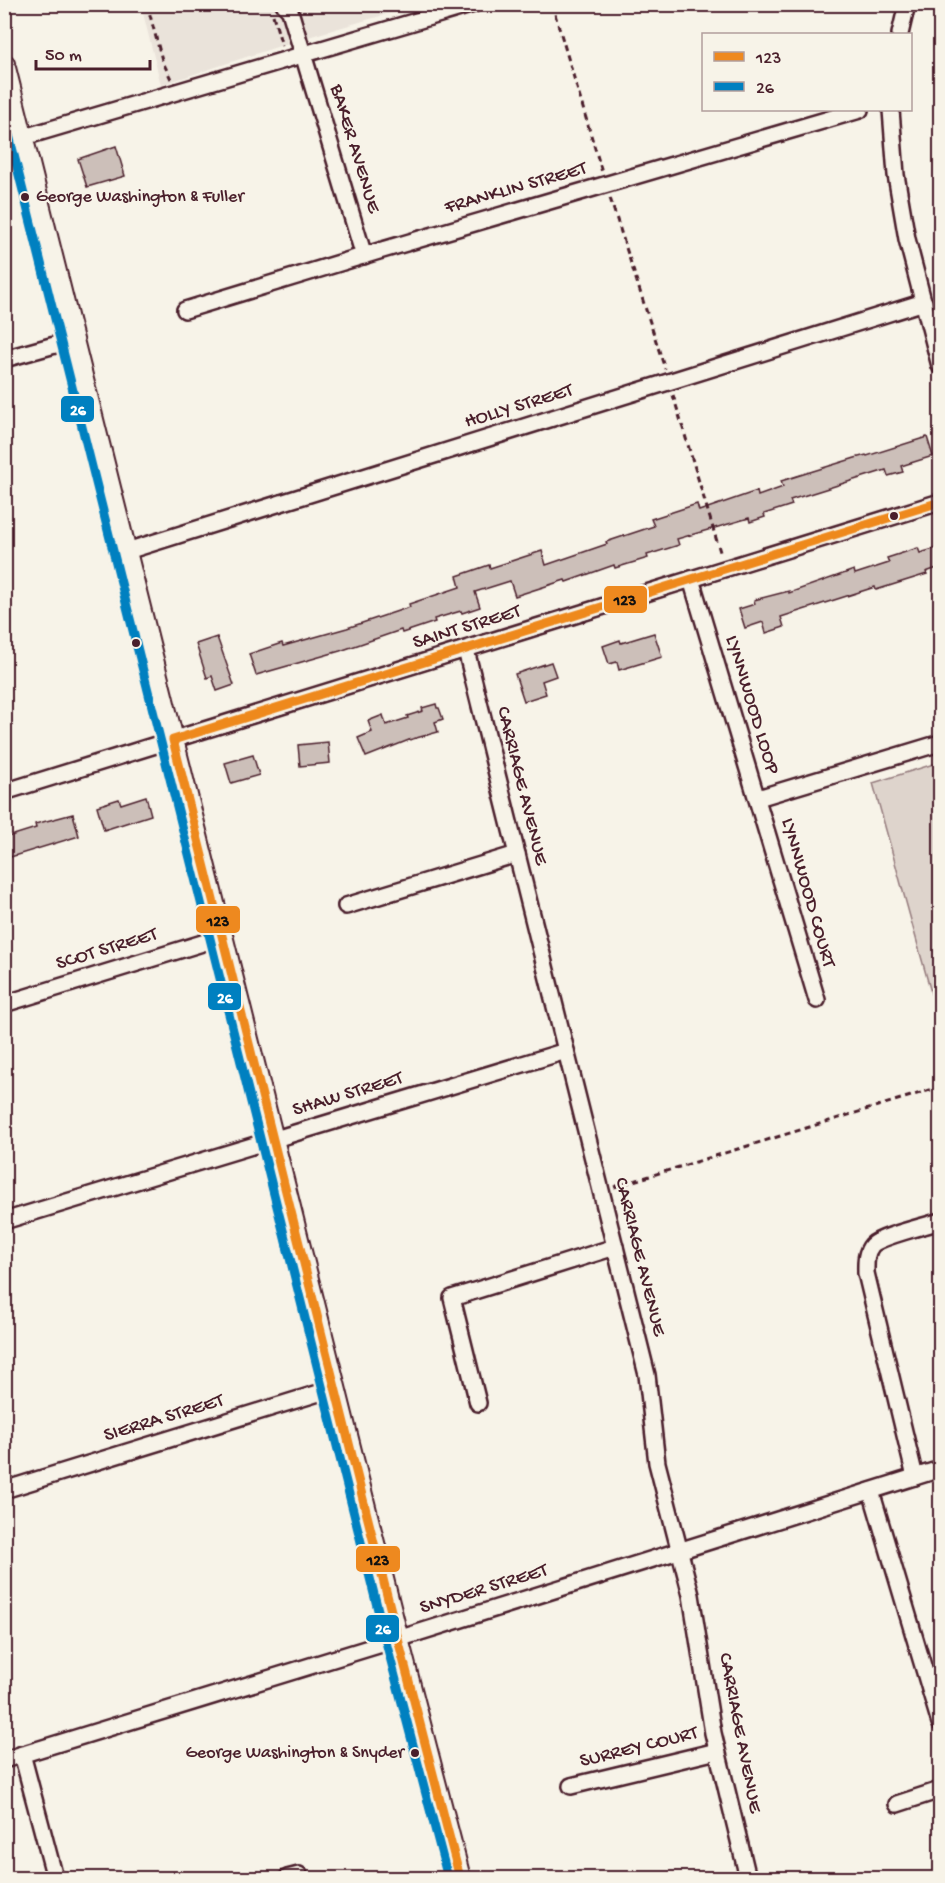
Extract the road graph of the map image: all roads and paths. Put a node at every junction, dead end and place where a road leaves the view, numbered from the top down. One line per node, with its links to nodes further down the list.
1 (147, 4): 10 (path)
2 (474, 4): 8 (street)
3 (552, 4): 14 (path)
4 (907, 4): 6 (street)
5 (278, 7): 7 (path); 8 (street, BAKER AVENUE)
6 (900, 33)
7 (282, 46)
8 (304, 55): 13 (street); 15 (street, BAKER AVENUE)
9 (4, 64): 13 (main road)
10 (171, 79)
11 (857, 111): 14 (street, FRANKLIN STREET)
12 (891, 111): 16 (street)
13 (14, 141): 18 (main road)
14 (606, 184): 15 (street, FRANKLIN STREET); 21 (path)
15 (364, 255): 17 (street, FRANKLIN STREET)
16 (924, 302): 20 (street); 21 (street, HOLLY STREET)
17 (185, 310)
18 (73, 340): 19 (street); 23 (main road)
19 (4, 359)
20 (940, 366)
21 (669, 382): 23 (street, HOLLY STREET); 24 (path)
22 (940, 502): 25 (street, SAINT STREET)
23 (126, 551): 27 (main road)
24 (721, 555)
25 (691, 579): 26 (street, SAINT STREET); 30 (street, LYNNWOOD LOOP)
26 (466, 650): 27 (street, SAINT STREET); 31 (street, CARRIAGE AVENUE)
27 (173, 740): 29 (street, SAINT STREET); 33 (main road)
28 (940, 743): 30 (street, LYNNWOOD LOOP)
29 (4, 792)
30 (758, 798): 34 (street, LYNNWOOD COURT)
31 (517, 854): 32 (street); 36 (street, CARRIAGE AVENUE)
32 (346, 906)
33 (222, 937): 35 (street, SCOT STREET); 38 (main road)
34 (817, 1000)
35 (4, 1004)
36 (566, 1051): 38 (street, SHAW STREET); 42 (street, CARRIAGE AVENUE)
37 (940, 1087): 39 (path)
38 (273, 1139): 40 (street, SHAW STREET); 43 (main road)
39 (614, 1187)
40 (4, 1221)
41 (940, 1221): 46 (street)
42 (615, 1247): 44 (street); 49 (street, CARRIAGE AVENUE)
43 (335, 1388): 47 (street, SIERRA STREET); 50 (main road)
44 (478, 1403)
45 (940, 1469): 46 (street, SNYDER STREET)
46 (915, 1478): 48 (street, SNYDER STREET)
47 (4, 1490)
48 (871, 1491): 49 (street, SNYDER STREET); 51 (street)
49 (679, 1551): 50 (street, SNYDER STREET); 52 (street, CARRIAGE AVENUE)
50 (398, 1640): 53 (street, SNYDER STREET); 59 (main road)
51 (940, 1723)
52 (717, 1750): 55 (street, SURREY COURT); 60 (street, CARRIAGE AVENUE)
53 (22, 1754): 54 (street, SNYDER STREET); 58 (street)
54 (4, 1760)
55 (571, 1786)
56 (940, 1790): 57 (street)
57 (897, 1804)
58 (55, 1878)
59 (460, 1878)
60 (748, 1878)

